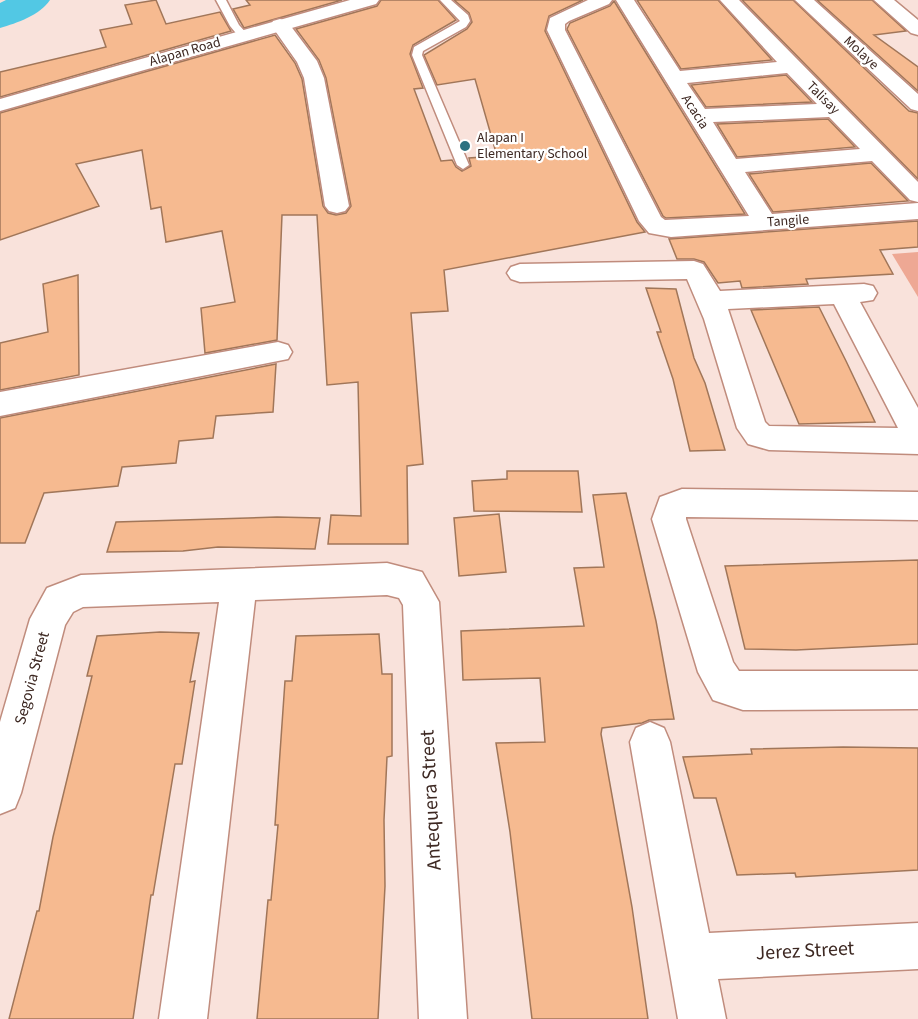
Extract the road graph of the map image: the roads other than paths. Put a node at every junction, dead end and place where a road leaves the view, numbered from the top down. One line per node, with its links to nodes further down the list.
1 (221, 0): 11 (lane)
2 (370, 0): 9 (street, Alapan Road)
3 (445, 0): 19 (lane)
4 (603, 0): 24 (street, Tangile)
5 (625, 0): 13 (street, Acacia)
6 (729, 0): 12 (street, Talisay)
7 (804, 0): 15 (street, Molaye)
8 (884, 0): 10 (street)
9 (280, 26): 11 (street, Alapan Road); 22 (street)
10 (918, 28)
11 (244, 36): 14 (street, Alapan Road)
12 (792, 68): 13 (street); 16 (street, Talisay)
13 (673, 78): 17 (street, Acacia)
14 (0, 105)
15 (918, 105)
16 (834, 110): 17 (street); 18 (street, Talisay)
17 (697, 116): 20 (street, Acacia)
18 (878, 154): 20 (street); 21 (street, Talisay)
19 (463, 165)
20 (729, 166): 24 (street, Acacia)
21 (918, 195)
22 (337, 206)
23 (918, 211): 24 (street, Tangile)
24 (766, 223)
25 (520, 273): 26 (street)
26 (710, 301): 29 (street); 29 (street)
27 (278, 352): 28 (street)
28 (0, 404)
29 (918, 438)
30 (918, 506): 32 (street)
31 (239, 585): 34 (street, Segovia Street); 37 (street); 38 (street, Antequera Street)
32 (918, 690)
33 (650, 742): 36 (street)
34 (0, 793)
35 (918, 946): 36 (street, Jerez Street)
36 (692, 957): 39 (street)
37 (183, 1019)
38 (443, 1019)
39 (702, 1019)

